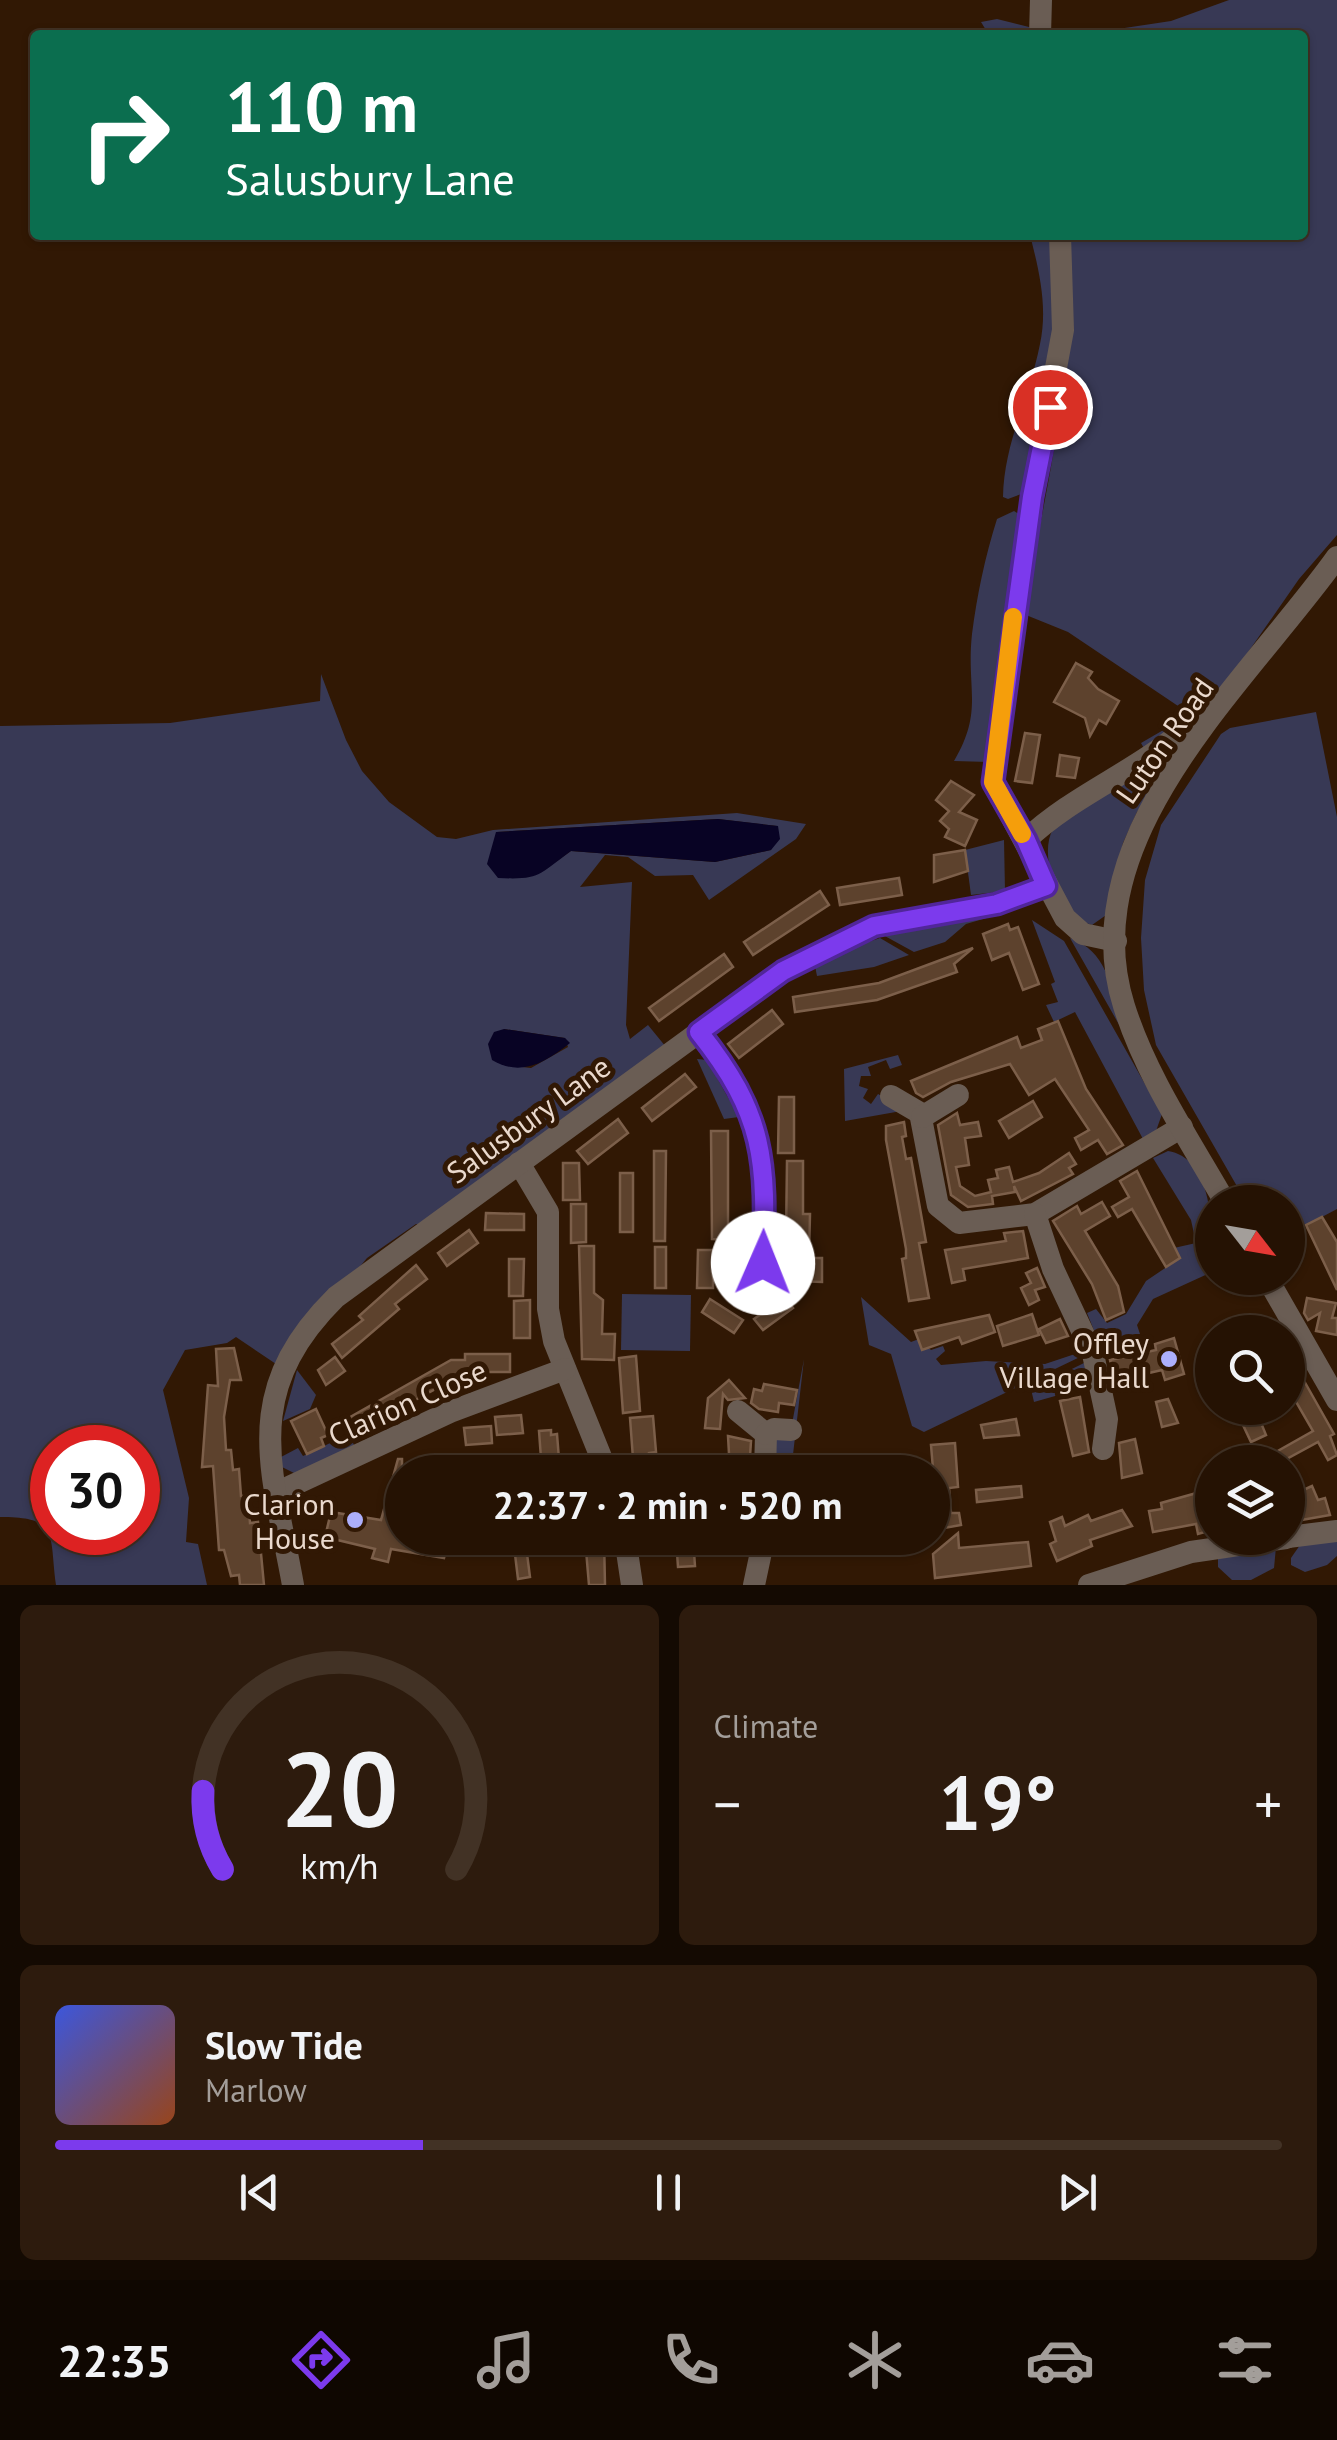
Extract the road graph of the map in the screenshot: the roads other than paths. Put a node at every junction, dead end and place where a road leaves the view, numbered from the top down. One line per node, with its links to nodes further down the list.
1 (1041, 0): 2 (street)
2 (1040, 30)
3 (1060, 240): 6 (street)
4 (1337, 557): 8 (street, Luton Road)
5 (1188, 726): 6 (street)
6 (1026, 840): 7 (street)
7 (1046, 886): 8 (street); 9 (street, Salusbury Lane)
8 (1116, 941): 13 (street, Luton Road)
9 (699, 1032): 14 (street, Salusbury Lane); 17 (street)
10 (958, 1095): 12 (street)
11 (891, 1096): 12 (street)
12 (922, 1116): 16 (street)
13 (1182, 1127): 15 (street, Luton Road); 16 (street)
14 (518, 1163): 20 (street); 28 (street, Salusbury Lane)
15 (1215, 1185)
16 (1034, 1214): 25 (street)
17 (757, 1250)
18 (1280, 1295): 19 (street)
19 (1326, 1358): 21 (street)
20 (565, 1369): 26 (street); 28 (street, Clarion Close)
21 (1337, 1400)
22 (738, 1411): 24 (street)
23 (791, 1430): 24 (street)
24 (766, 1434): 27 (street)
25 (1103, 1449)
26 (600, 1455)
27 (766, 1455)
28 (274, 1494): 34 (street, Salusbury Lane)
29 (1337, 1531): 30 (street)
30 (1305, 1535)
31 (1195, 1552): 37 (street)
32 (628, 1555): 35 (street)
33 (760, 1555): 36 (street)
34 (293, 1585)
35 (632, 1585)
36 (754, 1585)
37 (1088, 1585)

